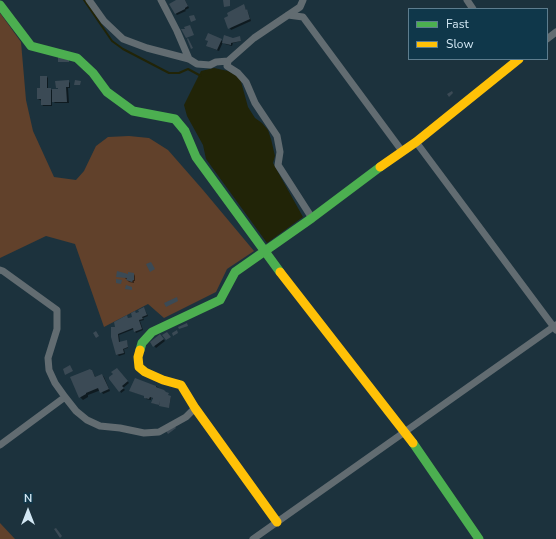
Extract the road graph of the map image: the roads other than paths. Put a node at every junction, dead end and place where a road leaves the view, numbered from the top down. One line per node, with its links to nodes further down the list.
1 (90, 0): 8 (street)
2 (161, 0): 8 (street)
3 (303, 0): 7 (street)
4 (466, 0): 6 (street)
5 (0, 5): 14 (street)
6 (473, 8)
7 (288, 15): 10 (street); 12 (street)
8 (189, 59): 10 (street)
9 (515, 60): 11 (street)
10 (228, 61): 13 (street)
11 (416, 142): 12 (street); 16 (street)
12 (402, 151): 13 (street)
13 (312, 218): 14 (street)
14 (264, 251): 18 (street); 19 (street)
15 (0, 270): 17 (street)
16 (555, 328): 19 (street)
17 (65, 397): 18 (street); 20 (street)
18 (195, 408): 21 (street)
19 (405, 432): 21 (street); 23 (street)
20 (0, 445)
21 (277, 522): 22 (street)
22 (253, 539)
23 (479, 539)

